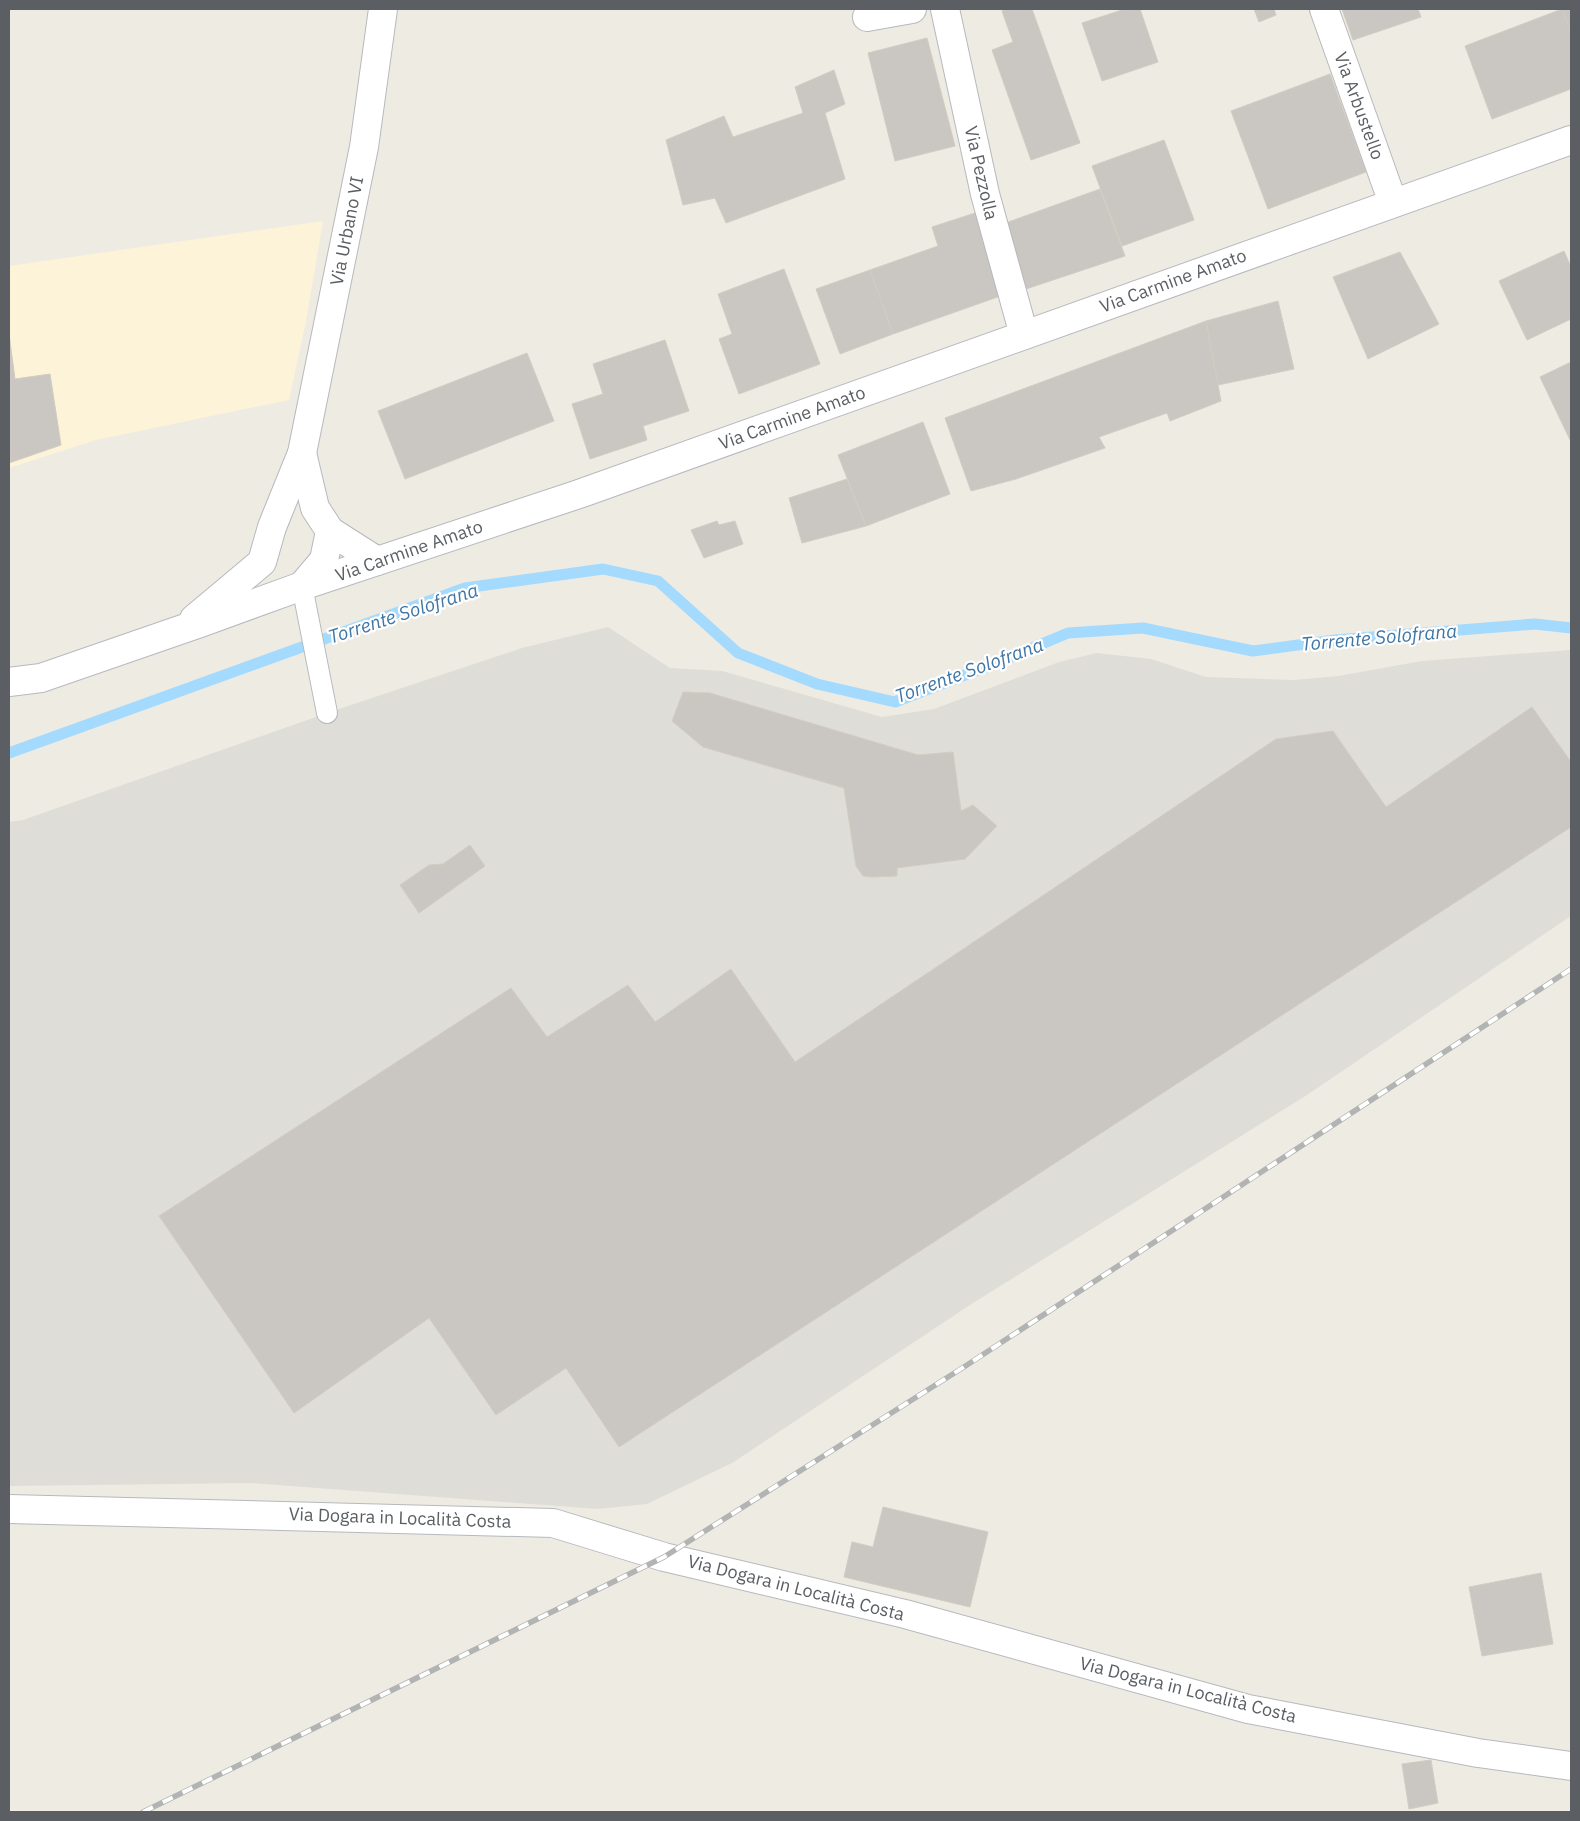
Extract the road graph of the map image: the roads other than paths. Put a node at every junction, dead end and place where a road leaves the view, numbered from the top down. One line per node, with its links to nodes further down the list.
1 (382, 9): 9 (street, Via Urbano VI)
2 (912, 9): 5 (street)
3 (945, 9): 8 (street, Via Pezzolla)
4 (1324, 9): 7 (street, Via Arbustello)
5 (868, 17)
6 (1571, 140): 7 (street, Via Carmine Amato)
7 (1393, 203): 8 (street, Via Carmine Amato)
8 (1024, 335): 11 (street, Via Carmine Amato)
9 (302, 453): 10 (street, Via Urbano VI); 12 (street, Via Urbano VI)
10 (330, 531): 11 (street, Via Urbano VI); 13 (street)
11 (377, 561): 13 (street, Via Carmine Amato)
12 (262, 562): 13 (street); 14 (street)
13 (302, 586): 14 (street, Via Carmine Amato); 16 (lane)
14 (181, 630): 15 (street, Via Carmine Amato)
15 (9, 682)
16 (327, 713)
17 (9, 1509): 18 (street, Via Dogara in Località Costa)
18 (1571, 1766)

